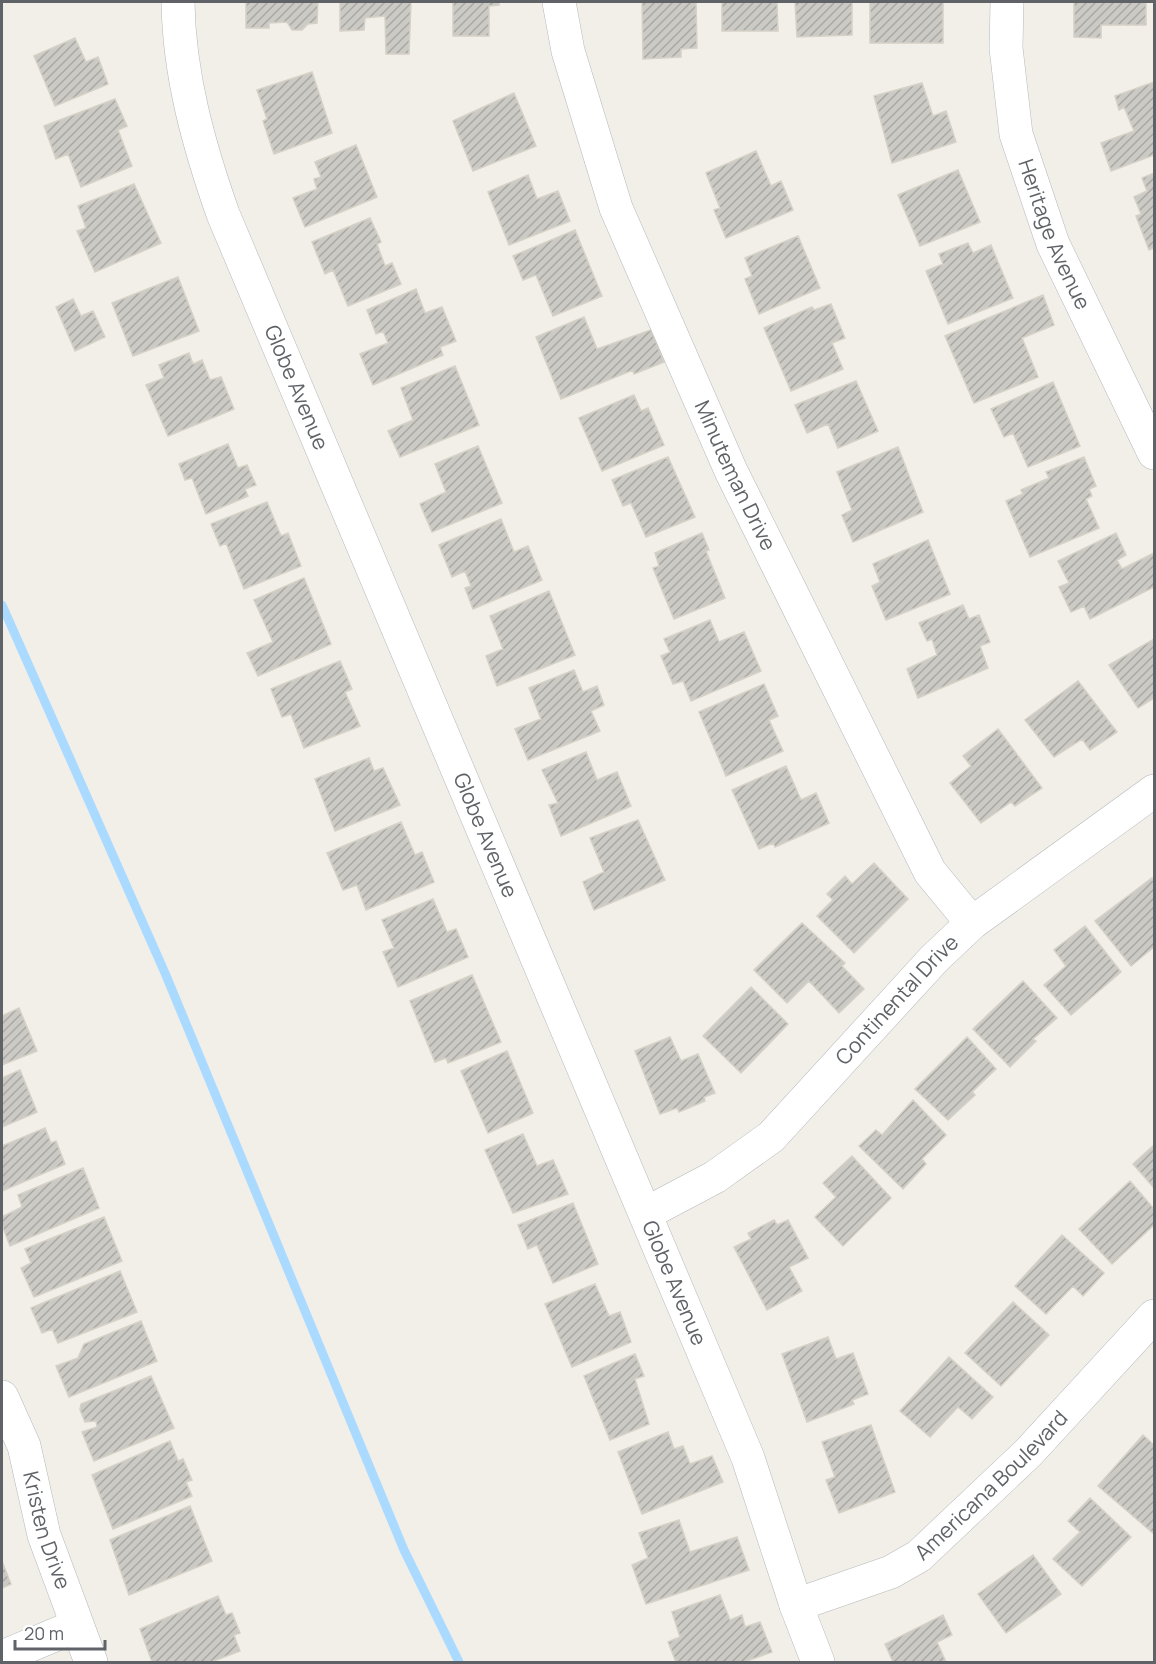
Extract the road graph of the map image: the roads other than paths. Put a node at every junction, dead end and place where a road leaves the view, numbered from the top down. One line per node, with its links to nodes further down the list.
1 (178, 2): 7 (street, Globe Avenue)
2 (559, 2): 6 (street, Minuteman Drive)
3 (1007, 2): 4 (street, Heritage Avenue)
4 (1155, 453)
5 (1155, 791): 6 (street, Continental Drive)
6 (972, 923): 7 (street, Continental Drive)
7 (646, 1213): 10 (street, Globe Avenue)
8 (1155, 1316): 10 (street, Americana Boulevard)
9 (2, 1397): 11 (street, Kristen Drive)
10 (796, 1605): 14 (street, Globe Avenue)
11 (76, 1626): 12 (street); 13 (street, Kristen Drive)
12 (2, 1657)
13 (91, 1662)
14 (818, 1662)

